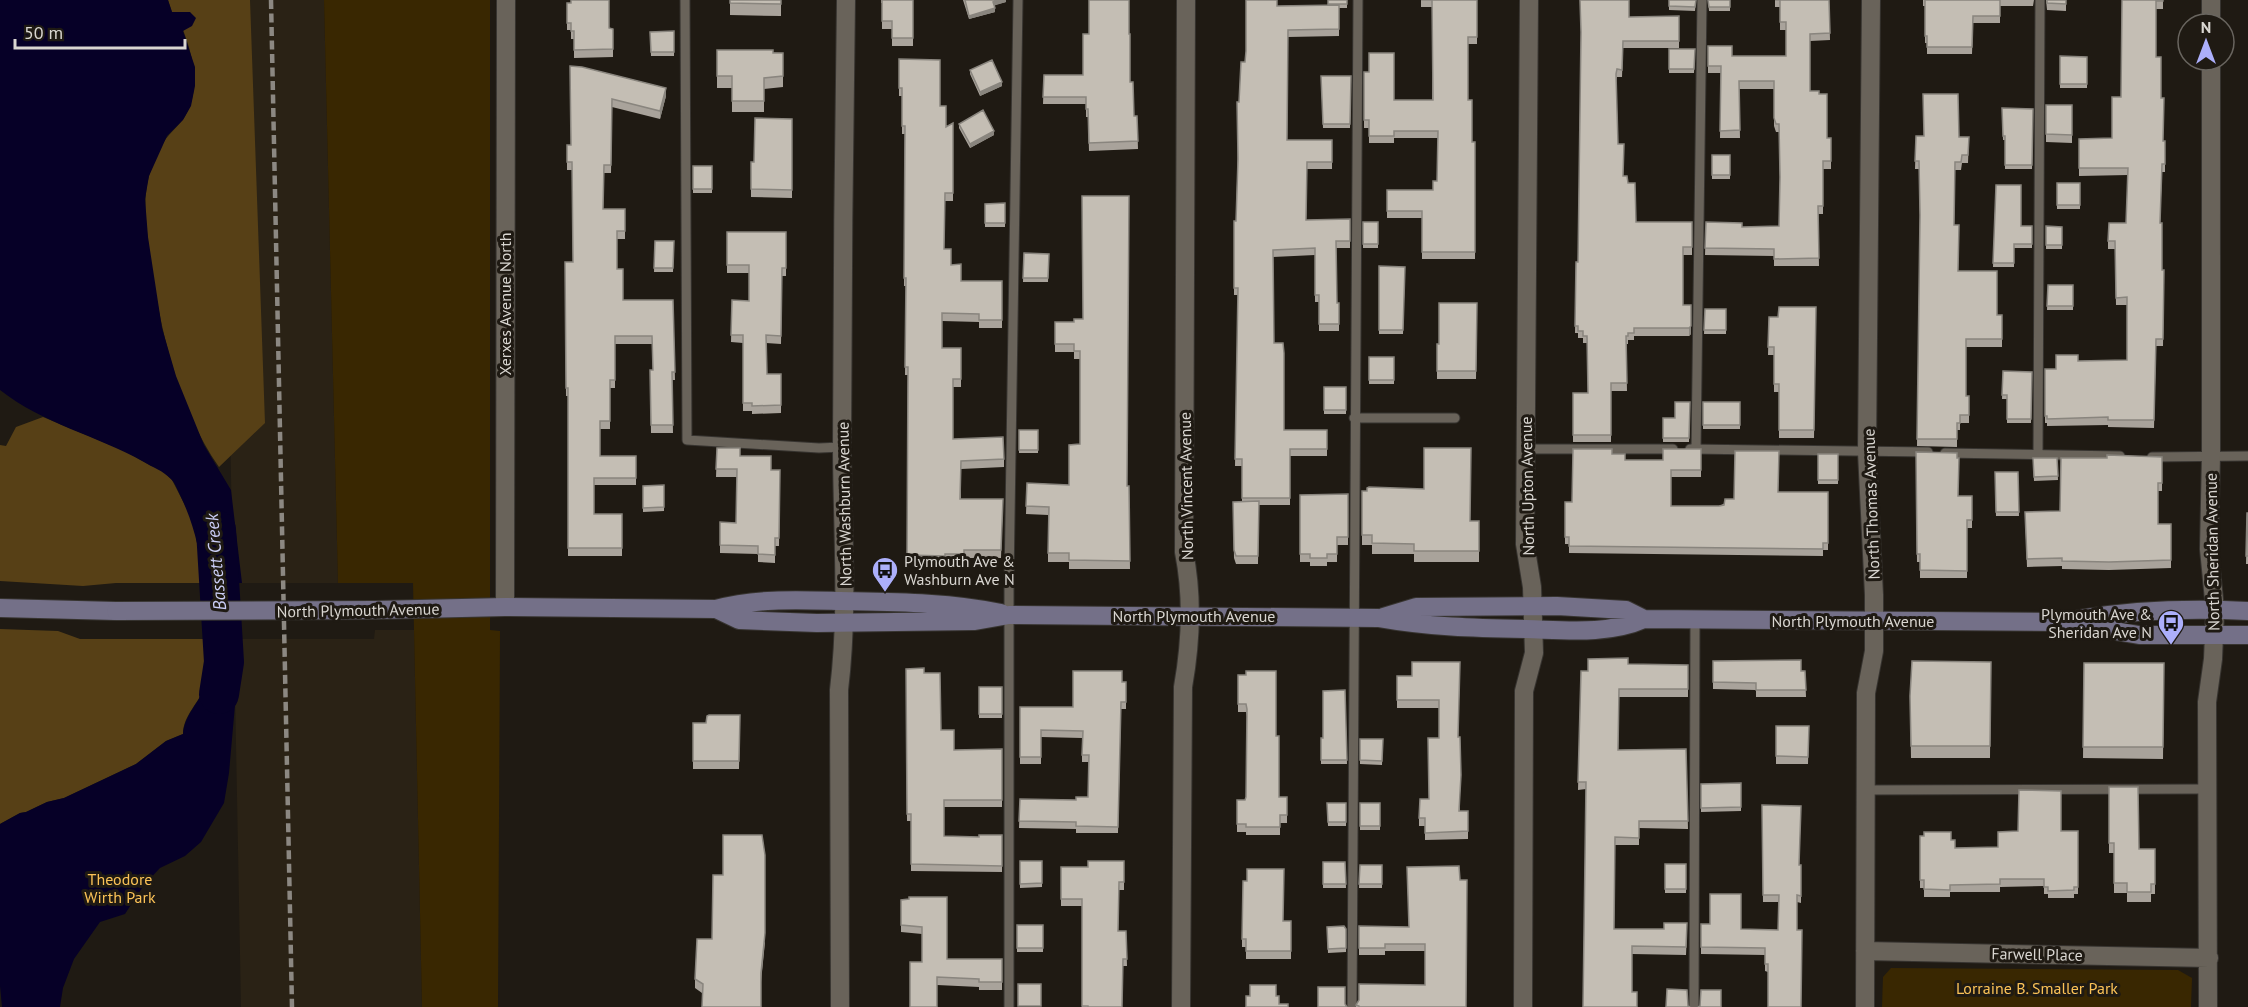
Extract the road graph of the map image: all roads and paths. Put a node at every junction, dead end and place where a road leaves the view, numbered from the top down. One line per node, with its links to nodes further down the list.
1 (506, 0): 25 (street, Xerxes Avenue North)
2 (685, 0): 14 (lane)
3 (846, 0): 14 (street, North Washburn Avenue)
4 (1018, 0): 30 (lane)
5 (1186, 0): 31 (street, North Vincent Avenue)
6 (1358, 0): 12 (lane)
7 (1529, 0): 15 (street, North Upton Avenue)
8 (1702, 0): 16 (lane)
9 (1871, 0): 17 (street, North Thomas Avenue)
10 (2040, 0): 18 (lane)
11 (2211, 72): 19 (street, North Sheridan Avenue)
12 (1354, 418): 13 (lane); 32 (lane)
13 (1455, 418)
14 (842, 447): 23 (street, North Washburn Avenue)
15 (1525, 449): 16 (lane); 24 (street, North Upton Avenue)
16 (1696, 449): 17 (lane)
17 (1867, 452): 18 (lane); 36 (street, North Thomas Avenue)
18 (2038, 454): 20 (lane)
19 (2211, 455): 21 (lane); 22 (lane); 28 (street, North Sheridan Avenue)
20 (2129, 456)
21 (2248, 456)
22 (2140, 457)
23 (845, 601): 27 (street, North Plymouth Avenue); 30 (street, North Plymouth Avenue); 38 (street, North Washburn Avenue)
24 (1533, 606): 33 (street, North Plymouth Avenue); 34 (street, North Plymouth Avenue); 39 (street, North Upton Avenue)
25 (505, 607): 26 (street, North Plymouth Avenue, bridge); 27 (street, North Plymouth Avenue)
26 (0, 608)
27 (716, 609): 38 (street, North Plymouth Avenue)
28 (2215, 610): 29 (street, North Plymouth Avenue); 37 (street, North Plymouth Avenue); 40 (street, North Sheridan Avenue)
29 (2248, 611)
30 (1009, 615): 31 (street, North Plymouth Avenue); 38 (street, North Plymouth Avenue); 47 (lane)
31 (1190, 616): 32 (street, North Plymouth Avenue); 48 (street, North Vincent Avenue)
32 (1353, 618): 33 (street, North Plymouth Avenue); 49 (lane)
33 (1378, 618): 39 (street, North Plymouth Avenue)
34 (1644, 619): 35 (street, North Plymouth Avenue); 39 (street, North Plymouth Avenue)
35 (1695, 620): 36 (street, North Plymouth Avenue); 51 (lane)
36 (1874, 621): 37 (street, North Plymouth Avenue); 43 (street, North Thomas Avenue)
37 (2062, 622): 40 (street, North Plymouth Avenue)
38 (844, 623): 46 (street, North Washburn Avenue)
39 (1533, 629): 50 (street, North Upton Avenue)
40 (2214, 634): 41 (street, North Plymouth Avenue); 42 (street, North Sheridan Avenue)
41 (2248, 634)
42 (2209, 789): 43 (lane); 45 (street, North Sheridan Avenue)
43 (1865, 790): 44 (street, North Thomas Avenue)
44 (1865, 951): 45 (street, Farwell Place); 52 (street, North Thomas Avenue)
45 (2209, 958): 53 (street, North Sheridan Avenue)
46 (840, 1007)
47 (1009, 1007)
48 (1181, 1007)
49 (1352, 1007)
50 (1523, 1007)
51 (1694, 1007)
52 (1864, 1007)
53 (2208, 1007)

